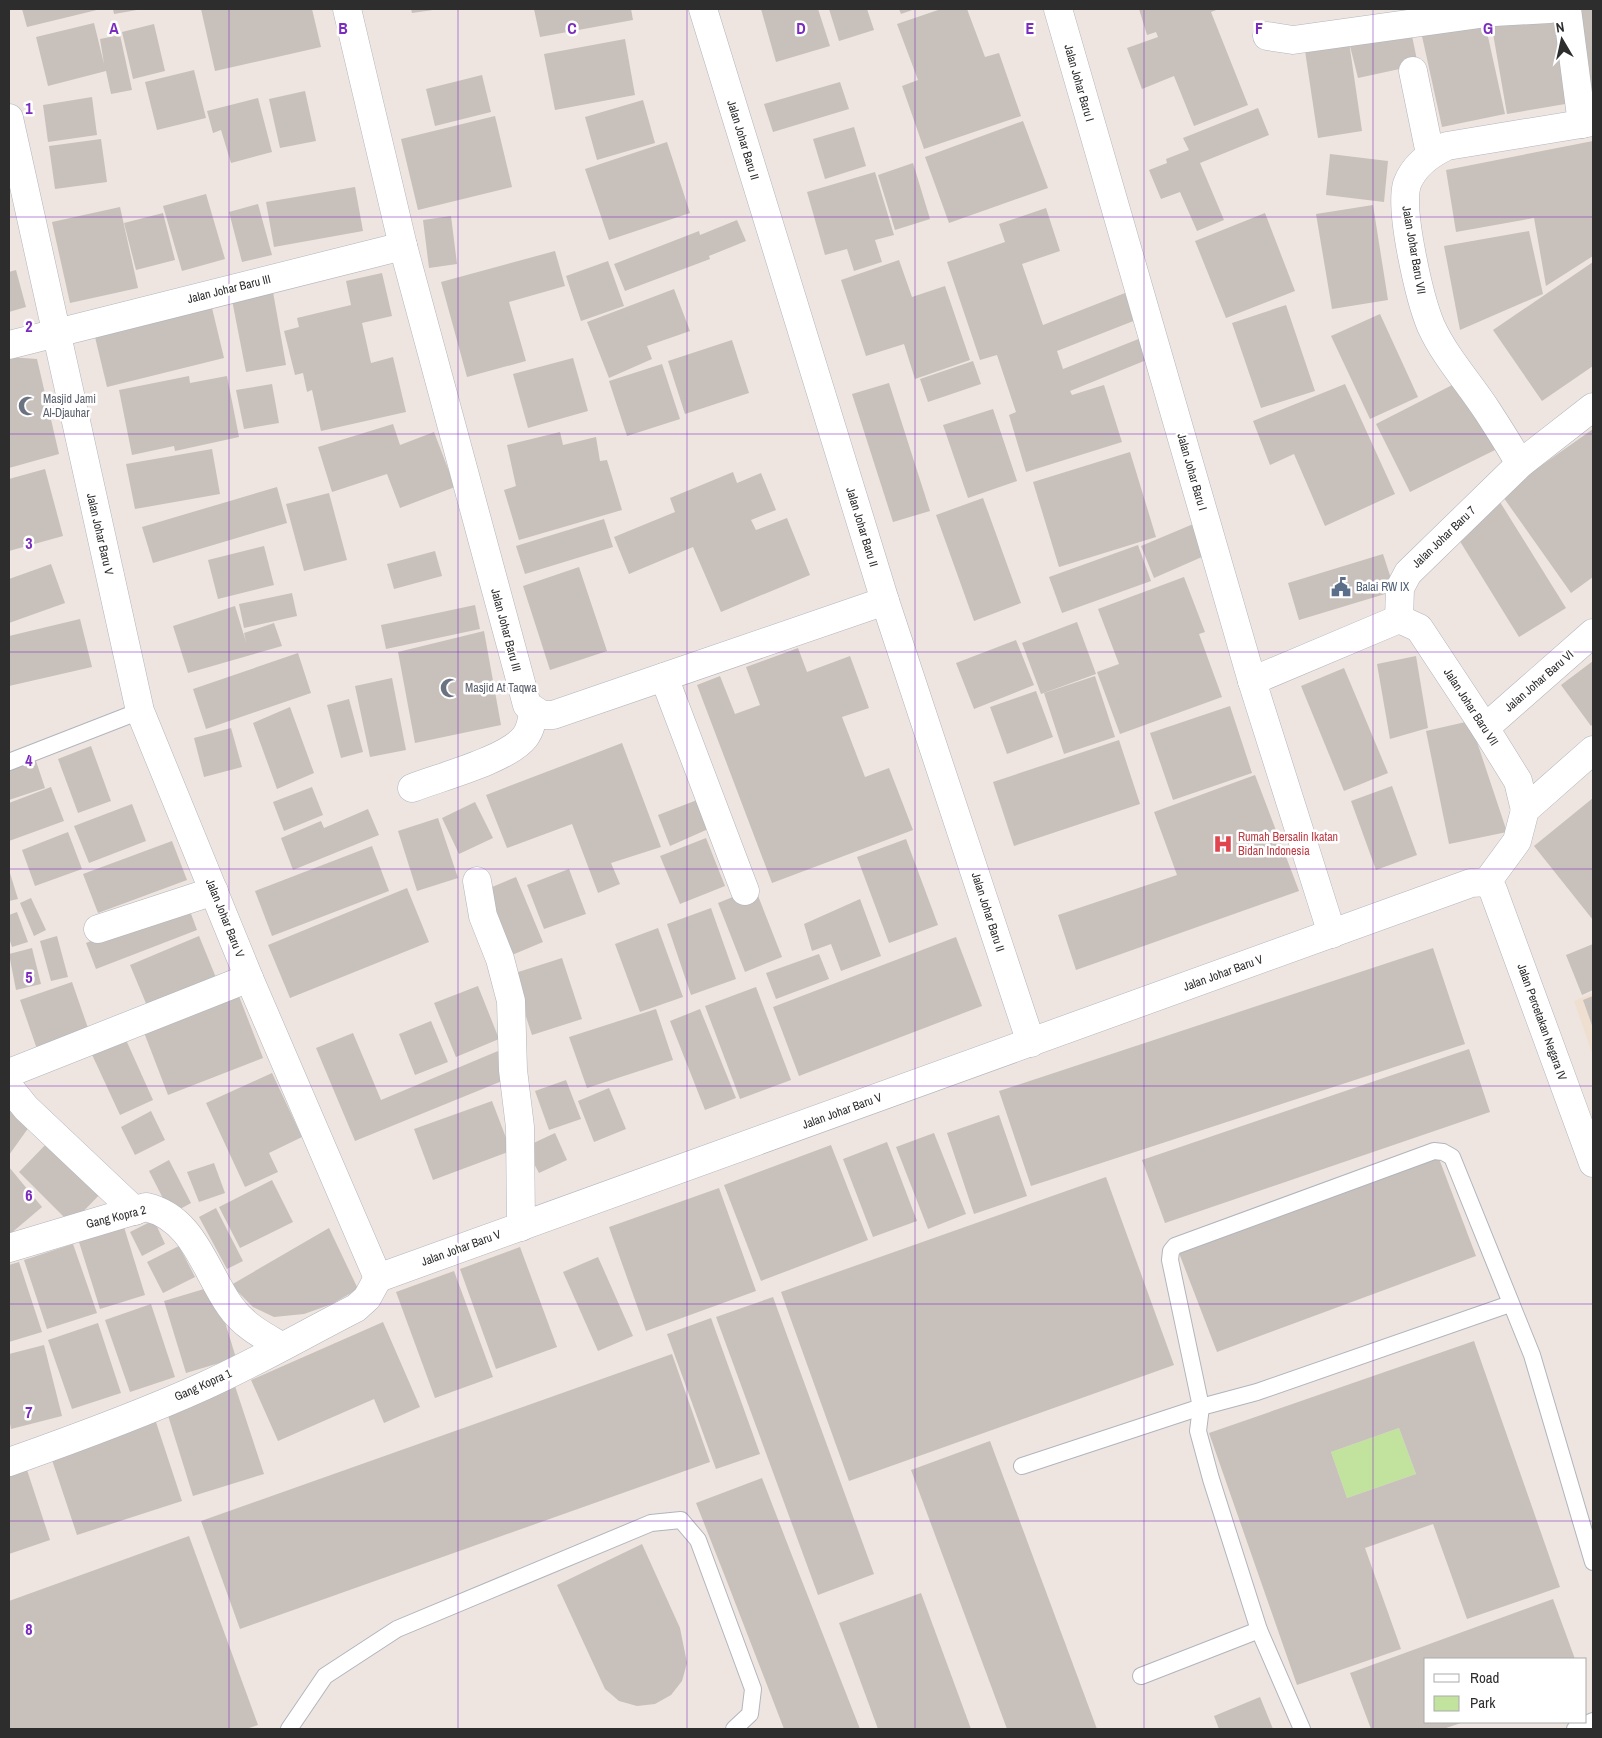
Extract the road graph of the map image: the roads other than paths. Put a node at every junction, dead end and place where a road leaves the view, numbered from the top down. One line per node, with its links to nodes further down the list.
1 (348, 9): 11 (street, Jalan Johar Baru III)
2 (703, 9): 16 (street, Jalan Johar Baru II)
3 (1058, 9): 20 (street, Jalan Johar Baru I)
4 (1550, 9): 6 (street)
5 (1567, 9): 9 (street)
6 (1267, 36)
7 (1413, 71): 10 (street)
8 (9, 118): 12 (street, Jalan Johar Baru V)
9 (1588, 123): 10 (street, Jalan Johar Baru VII)
10 (1430, 154): 15 (street, Jalan Johar Baru VII)
11 (403, 246): 12 (street, Jalan Johar Baru III); 22 (street, Jalan Johar Baru III)
12 (56, 333): 13 (street); 21 (street, Jalan Johar Baru V)
13 (9, 345)
14 (1593, 407): 15 (street, Jalan Johar Baru 7)
15 (1520, 464): 17 (street, Jalan Johar Baru 7)
16 (885, 601): 19 (street); 35 (street, Jalan Johar Baru II)
17 (1399, 618): 20 (street); 23 (street, Jalan Johar Baru VII)
18 (1593, 634): 23 (street, Jalan Johar Baru VI)
19 (664, 678): 22 (street); 31 (street)
20 (1252, 681): 33 (street, Jalan Johar Baru I)
21 (140, 711): 25 (lane); 30 (street, Jalan Johar Baru V)
22 (533, 711): 26 (street)
23 (1485, 728): 27 (street, Jalan Johar Baru VII)
24 (1593, 750): 27 (street)
25 (9, 762)
26 (412, 788)
27 (1525, 810): 29 (street)
28 (477, 881): 40 (street)
29 (1487, 882): 33 (street, Jalan Johar Baru V); 38 (street, Jalan Percetakan Negara IV)
30 (214, 891): 32 (street); 34 (street, Jalan Johar Baru V)
31 (745, 891)
32 (98, 928)
33 (1332, 934): 35 (street, Jalan Johar Baru V)
34 (249, 978): 36 (street); 42 (street, Jalan Johar Baru V)
35 (1031, 1042): 40 (street, Jalan Johar Baru V)
36 (9, 1073)
37 (9, 1086): 39 (street)
38 (1593, 1163)
39 (135, 1211): 41 (street, Gang Kopra 2); 44 (street, Gang Kopra 2)
40 (521, 1227): 42 (street, Jalan Johar Baru V)
41 (9, 1248)
42 (378, 1278): 44 (street, Gang Kopra 1)
43 (1510, 1304): 45 (lane); 45 (lane); 48 (lane)
44 (282, 1346): 46 (street, Gang Kopra 1)
45 (1201, 1407): 47 (lane); 49 (lane)
46 (9, 1462)
47 (1022, 1466)
48 (1593, 1562)
49 (1259, 1630): 50 (lane); 54 (lane)
50 (1141, 1676)
51 (1593, 1721): 55 (lane)
52 (289, 1729): 53 (lane)
53 (734, 1729)
54 (1302, 1729)
55 (1575, 1729)

